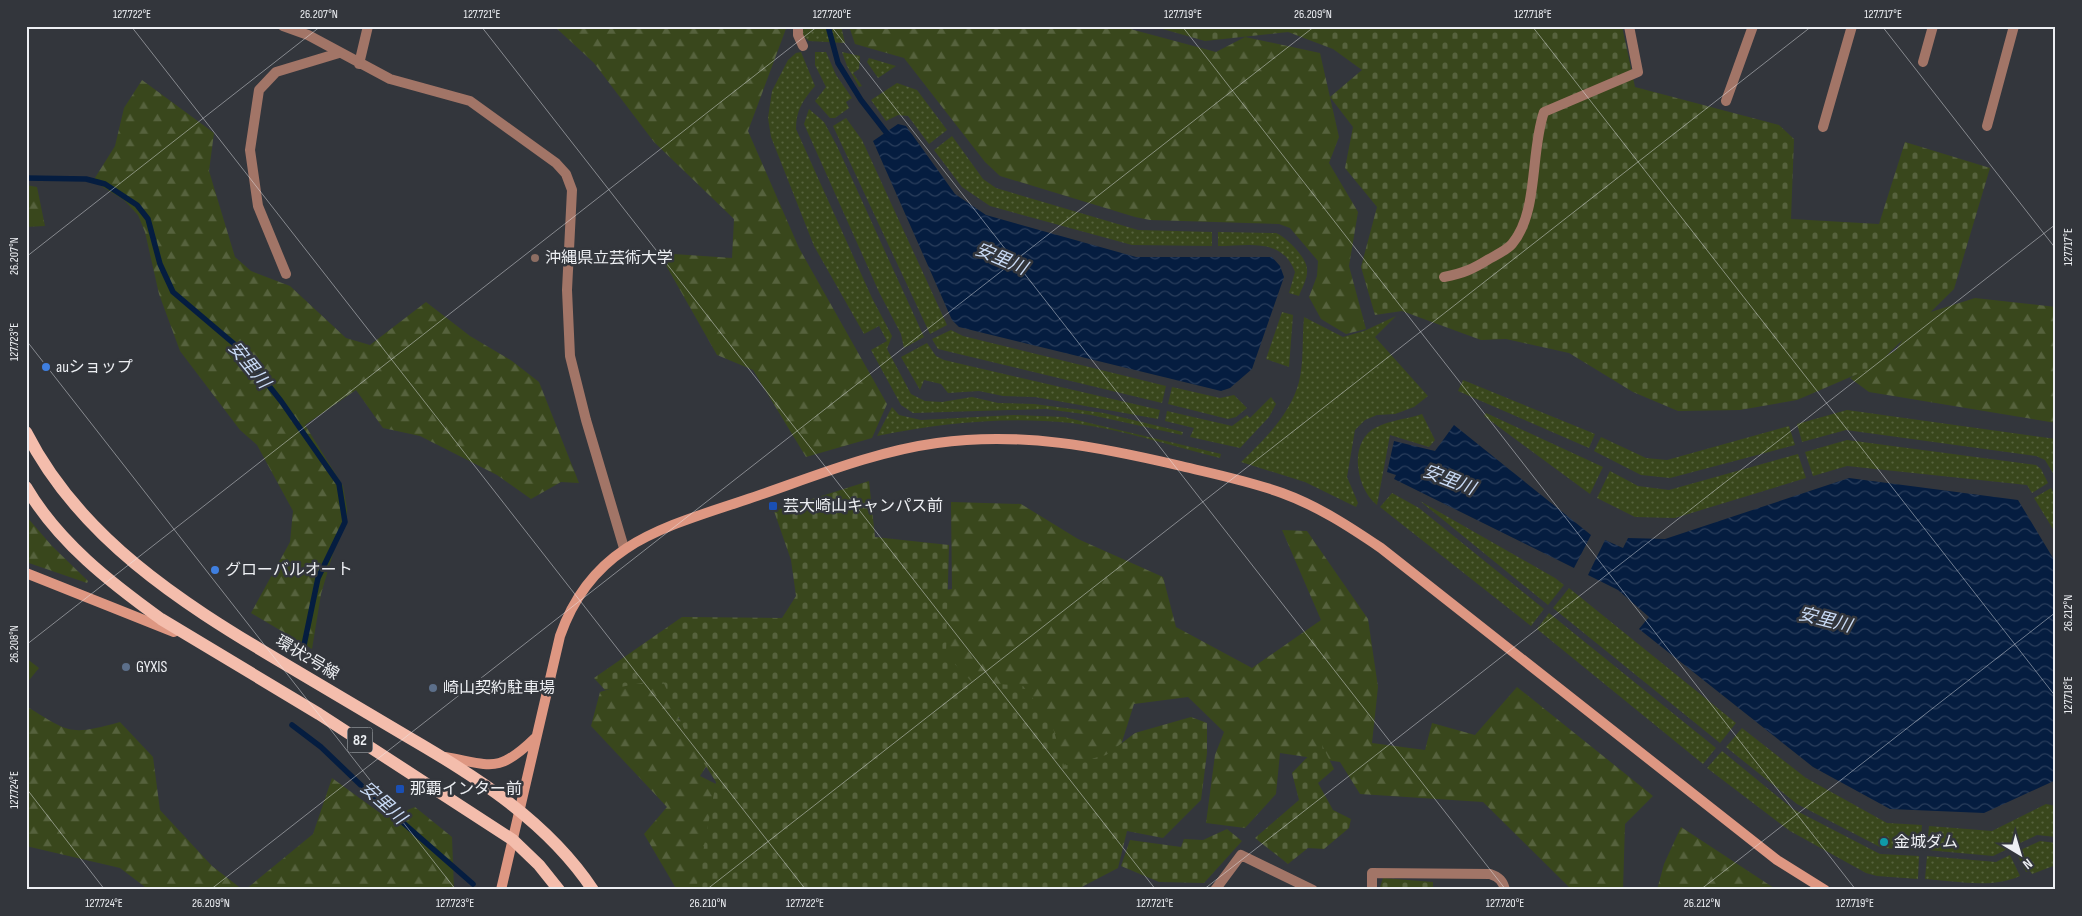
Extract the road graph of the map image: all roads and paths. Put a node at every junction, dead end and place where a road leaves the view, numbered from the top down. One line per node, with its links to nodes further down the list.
1 (283, 26): 10 (street)
2 (368, 26): 12 (street)
3 (798, 26): 9 (street)
4 (1629, 26): 17 (street)
5 (1753, 26): 13 (street)
6 (1852, 26): 15 (street)
7 (1933, 26): 11 (street)
8 (2014, 26): 14 (street)
9 (803, 46)
10 (339, 53): 12 (street); 16 (street)
11 (1923, 62)
12 (358, 64): 20 (street)
13 (1726, 101)
14 (1987, 126)
15 (1823, 127)
16 (286, 274)
17 (1444, 276)
18 (26, 434): 26 (main road, 環状2号線 / 82)
19 (26, 487): 24 (main road, 82)
20 (624, 548): 25 (street); 36 (street)
21 (26, 573): 23 (street)
22 (26, 580): 23 (street)
23 (66, 588): 24 (street)
24 (204, 645): 28 (main road, 82)
25 (535, 738): 26 (street); 27 (street)
26 (442, 757): 27 (main road, 環状2号線 / 82)
27 (520, 811): 28 (street); 31 (main road, 環状2号線 / 82)
28 (513, 840): 29 (street); 30 (main road, 82)
29 (502, 890)
30 (559, 890)
31 (592, 890)
32 (1215, 890): 33 (street)
33 (1313, 890)
34 (1372, 890): 35 (street)
35 (1505, 890)
36 (1825, 890)

